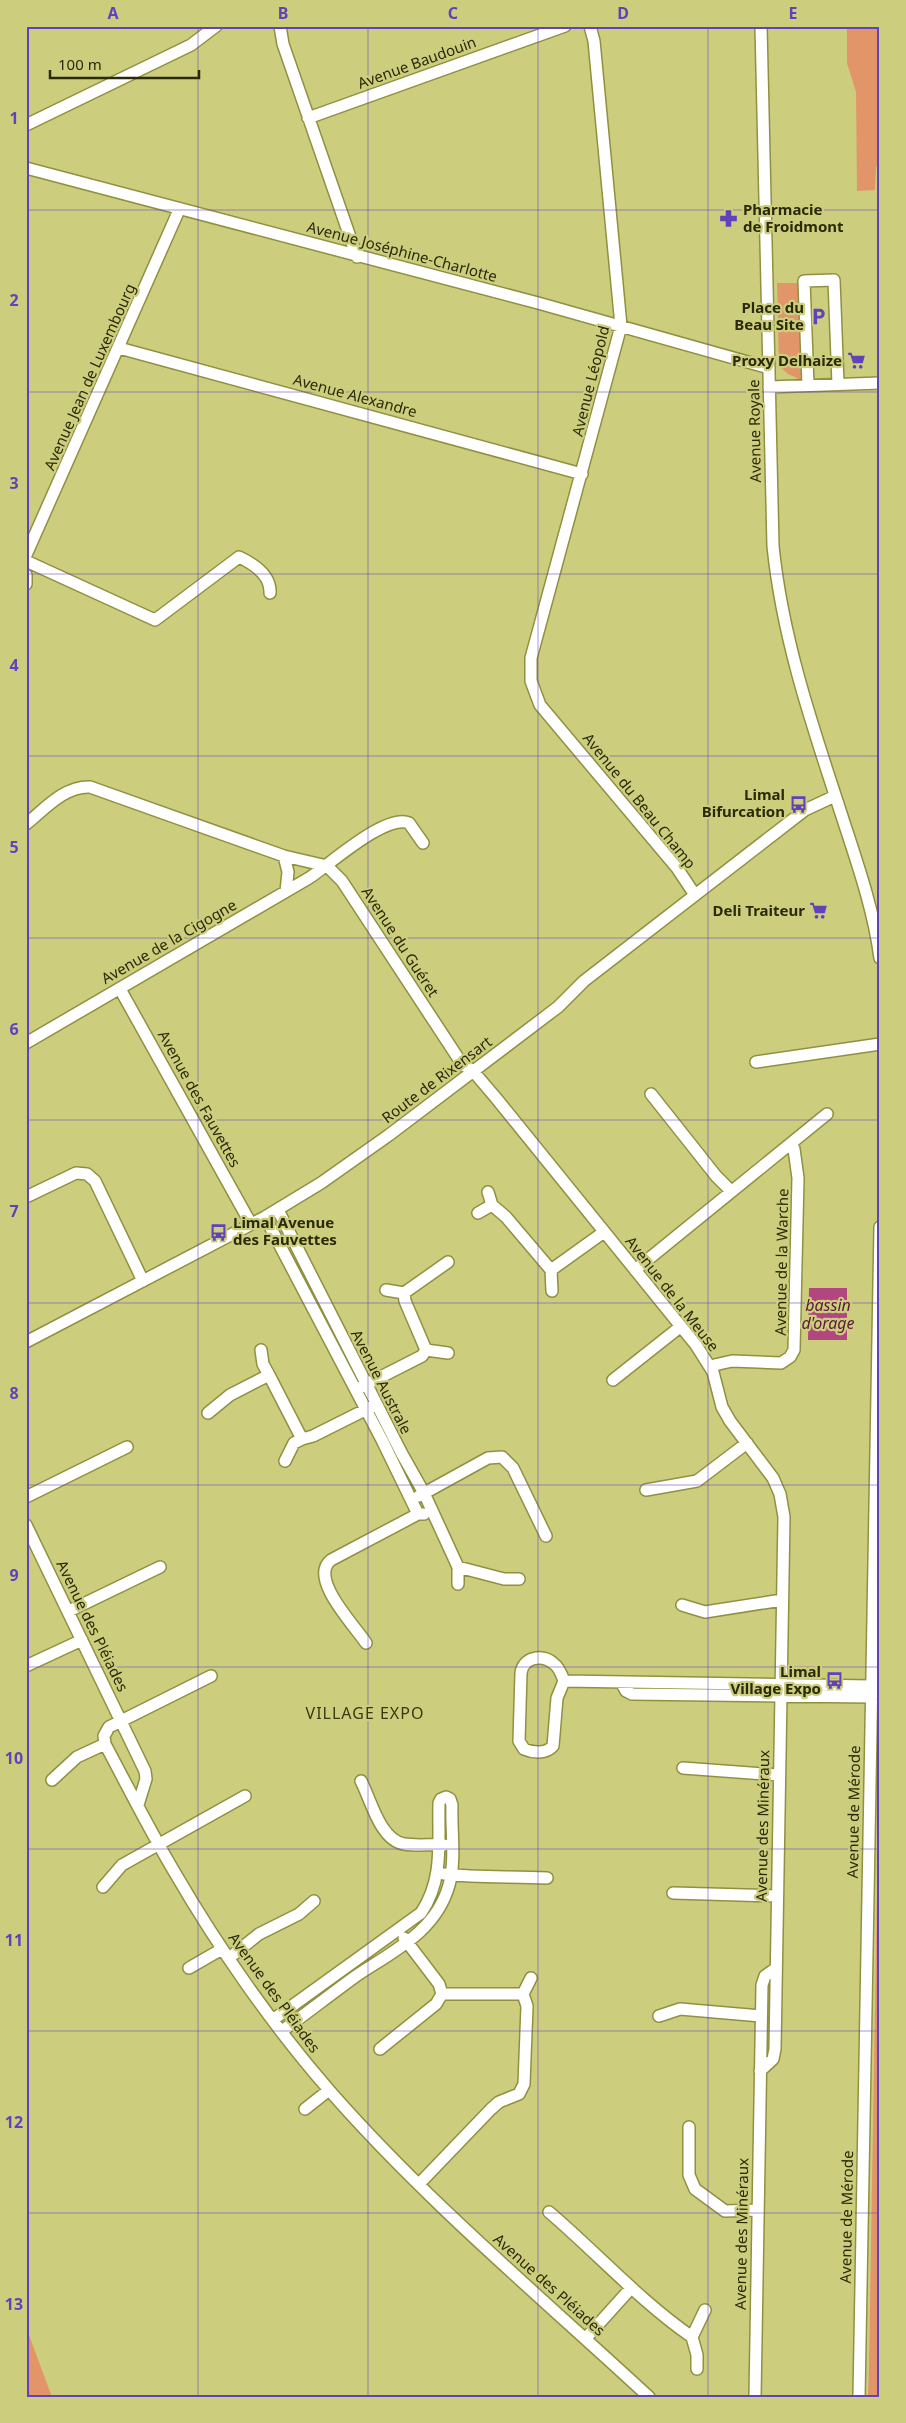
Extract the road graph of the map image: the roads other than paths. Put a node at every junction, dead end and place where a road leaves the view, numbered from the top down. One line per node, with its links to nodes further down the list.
1 (216, 26): 7 (street)
2 (280, 26): 6 (street)
3 (565, 26): 6 (street, Avenue Baudouin)
4 (590, 26): 11 (street, Avenue Léopold)
5 (761, 26): 13 (street, Avenue Royale)
6 (308, 118): 10 (street)
7 (26, 125)
8 (26, 168): 9 (street, Avenue Joséphine-Charlotte)
9 (179, 210): 10 (street, Avenue Joséphine-Charlotte); 12 (street, Avenue Jean de Luxembourg)
10 (357, 256): 11 (street, Avenue Joséphine-Charlotte)
11 (621, 326): 13 (street, Avenue Joséphine-Charlotte); 18 (street, Avenue Léopold)
12 (119, 348): 18 (street, Avenue Alexandre); 19 (street, Avenue Jean de Luxembourg)
13 (769, 368): 17 (street, Avenue Royale)
14 (880, 383): 15 (street)
15 (838, 384): 16 (street); 16 (street)
16 (808, 385): 17 (street)
17 (769, 387): 25 (street, Avenue Royale)
18 (582, 474): 24 (street, Avenue Léopold)
19 (26, 555)
20 (26, 561): 23 (street)
21 (26, 575): 22 (street)
22 (26, 584)
23 (270, 594)
24 (559, 727): 31 (street, Avenue du Beau Champ)
25 (835, 796): 31 (street, Route de Rixensart); 32 (street)
26 (26, 824): 28 (street)
27 (422, 843): 29 (street, Avenue de la Cigogne)
28 (284, 856): 29 (street); 30 (street)
29 (327, 866): 30 (street, Avenue de la Cigogne); 37 (street, Avenue du Guéret)
30 (286, 890): 33 (street, Avenue de la Cigogne)
31 (694, 895): 37 (street, Route de Rixensart)
32 (880, 956)
33 (120, 989): 34 (street, Avenue de la Cigogne); 48 (street, Avenue des Fauvettes)
34 (26, 1043)
35 (880, 1044): 36 (street)
36 (756, 1062)
37 (473, 1071): 45 (street, Route de Rixensart); 50 (street, Avenue de la Meuse)
38 (651, 1094): 41 (street)
39 (827, 1114): 40 (street)
40 (790, 1146): 41 (street); 63 (street, Avenue de la Warche)
41 (731, 1191): 53 (street)
42 (488, 1192): 44 (street)
43 (26, 1198): 54 (street)
44 (492, 1205): 46 (street); 52 (street)
45 (278, 1210): 47 (street, Route de Rixensart); 66 (street, Avenue Australe)
46 (478, 1213)
47 (265, 1217): 48 (street, Route de Rixensart); 67 (street, Avenue Australe)
48 (251, 1224): 54 (street, Route de Rixensart)
49 (880, 1227): 97 (street, Avenue de Mérode)
50 (604, 1232): 52 (street); 53 (street, Avenue de la Meuse)
51 (448, 1262): 57 (street)
52 (551, 1270): 56 (street)
53 (635, 1270): 58 (street, Avenue de la Meuse)
54 (143, 1281): 59 (street, Route de Rixensart)
55 (386, 1290): 57 (street)
56 (552, 1291)
57 (404, 1294): 61 (street)
58 (680, 1327): 63 (street, Avenue de la Meuse); 65 (street)
59 (26, 1342)
60 (261, 1350): 64 (street)
61 (426, 1350): 62 (street); 66 (street)
62 (448, 1353)
63 (710, 1366): 72 (street, Avenue de la Meuse)
64 (269, 1375): 70 (street); 71 (street)
65 (613, 1380)
66 (367, 1384): 67 (street); 68 (street, Avenue Australe)
67 (355, 1390): 69 (street, Avenue Australe)
68 (377, 1404): 69 (street); 76 (street, Avenue Australe)
69 (365, 1410): 71 (street); 78 (street, Avenue Australe)
70 (208, 1413)
71 (302, 1439): 74 (street)
72 (747, 1444): 75 (street); 87 (street, Avenue de la Meuse)
73 (128, 1447): 77 (street)
74 (285, 1462)
75 (646, 1490)
76 (424, 1493): 78 (street); 79 (street, Avenue Australe); 82 (street)
77 (26, 1497)
78 (412, 1499): 80 (street, Avenue Australe)
79 (433, 1513): 80 (street); 84 (street, Avenue Australe)
80 (418, 1514): 91 (street)
81 (26, 1525): 89 (street, Avenue des Pléiades)
82 (546, 1536)
83 (160, 1567): 89 (street)
84 (458, 1567): 85 (street); 86 (street, Avenue Australe)
85 (520, 1579)
86 (458, 1584)
87 (782, 1600): 88 (street); 96 (street, Avenue de la Meuse)
88 (682, 1605)
89 (69, 1611): 90 (street, Avenue des Pléiades)
90 (82, 1640): 92 (street); 99 (street, Avenue des Pléiades)
91 (366, 1642)
92 (26, 1666)
93 (211, 1676): 99 (street)
94 (564, 1681): 94 (street); 95 (street)
95 (621, 1682): 96 (street); 98 (street)
96 (781, 1684): 97 (street); 98 (street, Avenue des Minéraux)
97 (871, 1692): 98 (street); 144 (street, Avenue de Mérode)
98 (781, 1696): 102 (street, Avenue des Minéraux)
99 (123, 1722): 100 (street); 106 (street, Avenue des Pléiades)
100 (105, 1744): 103 (street); 106 (street, Avenue des Pléiades)
101 (683, 1768): 102 (street)
102 (779, 1775): 115 (street, Avenue des Minéraux)
103 (52, 1780)
104 (361, 1782): 107 (street)
105 (245, 1796): 109 (street)
106 (138, 1805): 109 (street, Avenue des Pléiades)
107 (438, 1844): 108 (street); 108 (street); 110 (street)
108 (452, 1845): 111 (street)
109 (159, 1846): 113 (street); 119 (street, Avenue des Pléiades)
110 (438, 1874): 111 (street); 117 (street)
111 (452, 1875): 112 (street); 118 (street)
112 (547, 1878)
113 (103, 1887)
114 (673, 1893): 115 (street)
115 (777, 1896): 121 (street, Avenue des Minéraux)
116 (314, 1902): 119 (street)
117 (400, 1930): 118 (street); 127 (street)
118 (408, 1942): 123 (street); 128 (street)
119 (226, 1954): 120 (street); 127 (street, Avenue des Pléiades)
120 (189, 1968)
121 (775, 1969): 126 (street, Avenue des Minéraux); 130 (street, Avenue des Minéraux)
122 (531, 1978): 124 (street)
123 (442, 1994): 124 (street); 129 (street)
124 (523, 1994): 134 (street)
125 (659, 2016): 126 (street)
126 (761, 2016): 130 (street, Avenue des Minéraux)
127 (274, 2019): 128 (street, Avenue des Pléiades)
128 (282, 2031): 131 (street, Avenue des Pléiades)
129 (380, 2049)
130 (760, 2071): 135 (street, Avenue des Minéraux)
131 (329, 2090): 132 (street); 134 (street, Avenue des Pléiades)
132 (305, 2109)
133 (689, 2127): 135 (street)
134 (419, 2184): 140 (street, Avenue des Pléiades)
135 (758, 2210): 143 (street, Avenue des Minéraux)
136 (549, 2212): 137 (street)
137 (631, 2288): 139 (street); 140 (street)
138 (705, 2310): 139 (street)
139 (692, 2337): 141 (street)
140 (586, 2338): 142 (street, Avenue des Pléiades)
141 (697, 2369)
142 (649, 2397)
143 (754, 2397)
144 (859, 2397)

